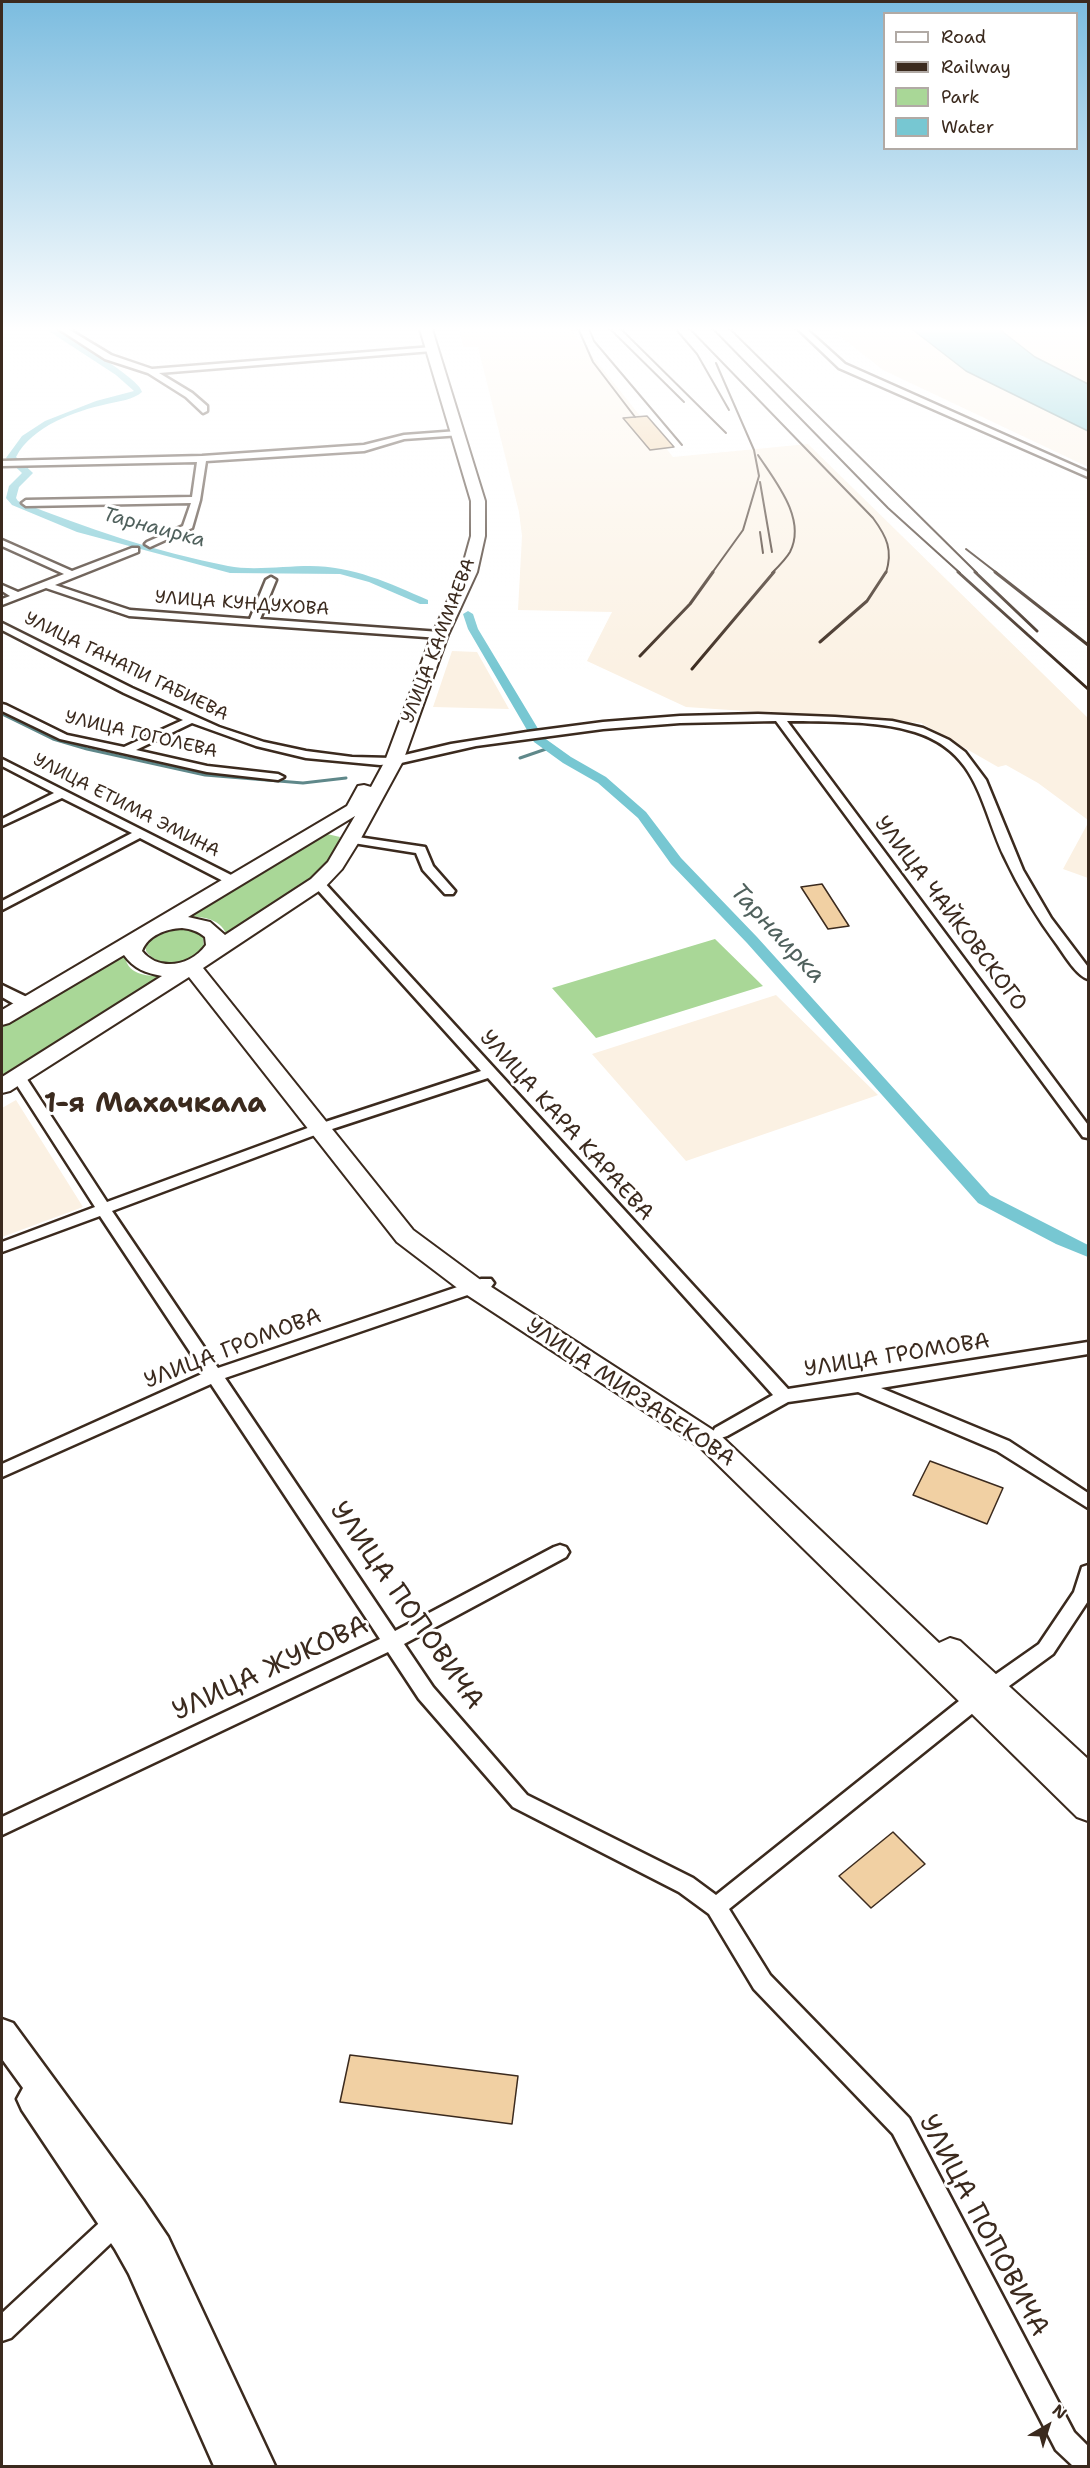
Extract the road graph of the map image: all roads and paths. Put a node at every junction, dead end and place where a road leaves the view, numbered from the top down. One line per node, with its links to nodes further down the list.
1 (389, 441): 4 (street)
2 (455, 441): 20 (main road, УЛИЦА КАММАЕВА)
3 (1014, 441): 6 (street)
4 (202, 459): 5 (street); 7 (street)
5 (3, 464)
6 (1089, 474)
7 (196, 500): 8 (street); 10 (street)
8 (26, 503)
9 (2, 543): 12 (street)
10 (150, 544)
11 (135, 550): 12 (street)
12 (73, 575): 14 (street)
13 (271, 580): 18 (street)
14 (47, 585): 16 (street); 18 (street, УЛИЦА КУНДУХОВА)
15 (2, 588): 16 (street, УЛИЦА ГАНАПИ ГАБИЕВА)
16 (18, 596): 17 (street)
17 (2, 602)
18 (254, 621): 20 (street, УЛИЦА КУНДУХОВА)
19 (2, 626): 23 (street, УЛИЦА ГАНАПИ ГАБИЕВА)
20 (433, 635): 25 (main road, УЛИЦА КАММАЕВА)
21 (2, 707): 24 (street, УЛИЦА ГОГОЛЕВА)
22 (779, 718): 25 (street); 40 (street); 47 (street, УЛИЦА ЧАЙКОВСКОГО)
23 (191, 720): 24 (street); 25 (street, УЛИЦА ГАНАПИ ГАБИЕВА)
24 (124, 751): 27 (street, УЛИЦА ГОГОЛЕВА)
25 (386, 761): 29 (main road, УЛИЦА КАММАЕВА)
26 (2, 762): 28 (street, УЛИЦА ЕТИМА ЭМИНА)
27 (278, 777)
28 (63, 794): 30 (street); 31 (street, УЛИЦА ЕТИМА ЭМИНА)
29 (359, 811): 32 (main road, УЛИЦА КАММАЕВА); 33 (main road)
30 (2, 823)
31 (139, 834): 33 (street, УЛИЦА ЕТИМА ЭМИНА); 36 (street)
32 (351, 840): 34 (main road, УЛИЦА КАММАЕВА); 35 (street)
33 (233, 881): 37 (main road)
34 (318, 883): 39 (main road, УЛИЦА КАММАЕВА); 44 (street, УЛИЦА КАРА КАРАЕВА)
35 (449, 891)
36 (2, 906)
37 (160, 925): 38 (main road); 39 (main road)
38 (136, 940): 39 (main road); 42 (main road)
39 (197, 962): 45 (main road, УЛИЦА КАММАЕВА); 46 (main road, УЛИЦА МИРЗАБЕКОВА)
40 (1087, 972)
41 (2, 990): 42 (main road)
42 (27, 1004): 43 (main road)
43 (2, 1019)
44 (490, 1073): 46 (street); 54 (street, УЛИЦА КАРА КАРАЕВА)
45 (10, 1081): 48 (street, УЛИЦА ПОПОВИЧА)
46 (325, 1127): 48 (street); 50 (main road, УЛИЦА МИРЗАБЕКОВА)
47 (1089, 1134)
48 (104, 1210): 49 (street); 52 (street, УЛИЦА ПОПОВИЧА)
49 (2, 1247)
50 (480, 1285): 52 (street, УЛИЦА ГРОМОВА); 55 (main road, УЛИЦА МИРЗАБЕКОВА); 61 (main road, УЛИЦА МИРЗАБЕКОВА)
51 (1089, 1348): 53 (street, УЛИЦА ГРОМОВА)
52 (214, 1376): 56 (street, УЛИЦА ГРОМОВА); 60 (street, УЛИЦА ПОПОВИЧА)
53 (859, 1386): 54 (street, УЛИЦА ГРОМОВА); 57 (street)
54 (784, 1396): 55 (street, УЛИЦА ГРОМОВА)
55 (721, 1432): 61 (main road, УЛИЦА МИРЗАБЕКОВА)
56 (2, 1471)
57 (1089, 1501)
58 (560, 1552): 60 (street, УЛИЦА ЖУКОВА)
59 (1089, 1572): 61 (street)
60 (391, 1642): 64 (street, УЛИЦА ЖУКОВА); 65 (street, УЛИЦА ПОПОВИЧА)
61 (983, 1694): 62 (main road, УЛИЦА МИРЗАБЕКОВА); 63 (main road, УЛИЦА МИРЗАБЕКОВА); 65 (street)
62 (1089, 1779)
63 (1089, 1807)
64 (2, 1826)
65 (716, 1907): 70 (street, УЛИЦА ПОПОВИЧА)
66 (2, 2034): 68 (main road)
67 (2, 2058): 68 (main road)
68 (123, 2217): 69 (street); 71 (main road); 72 (main road)
69 (2, 2329)
70 (1089, 2463)
71 (232, 2466)
72 (257, 2466)

